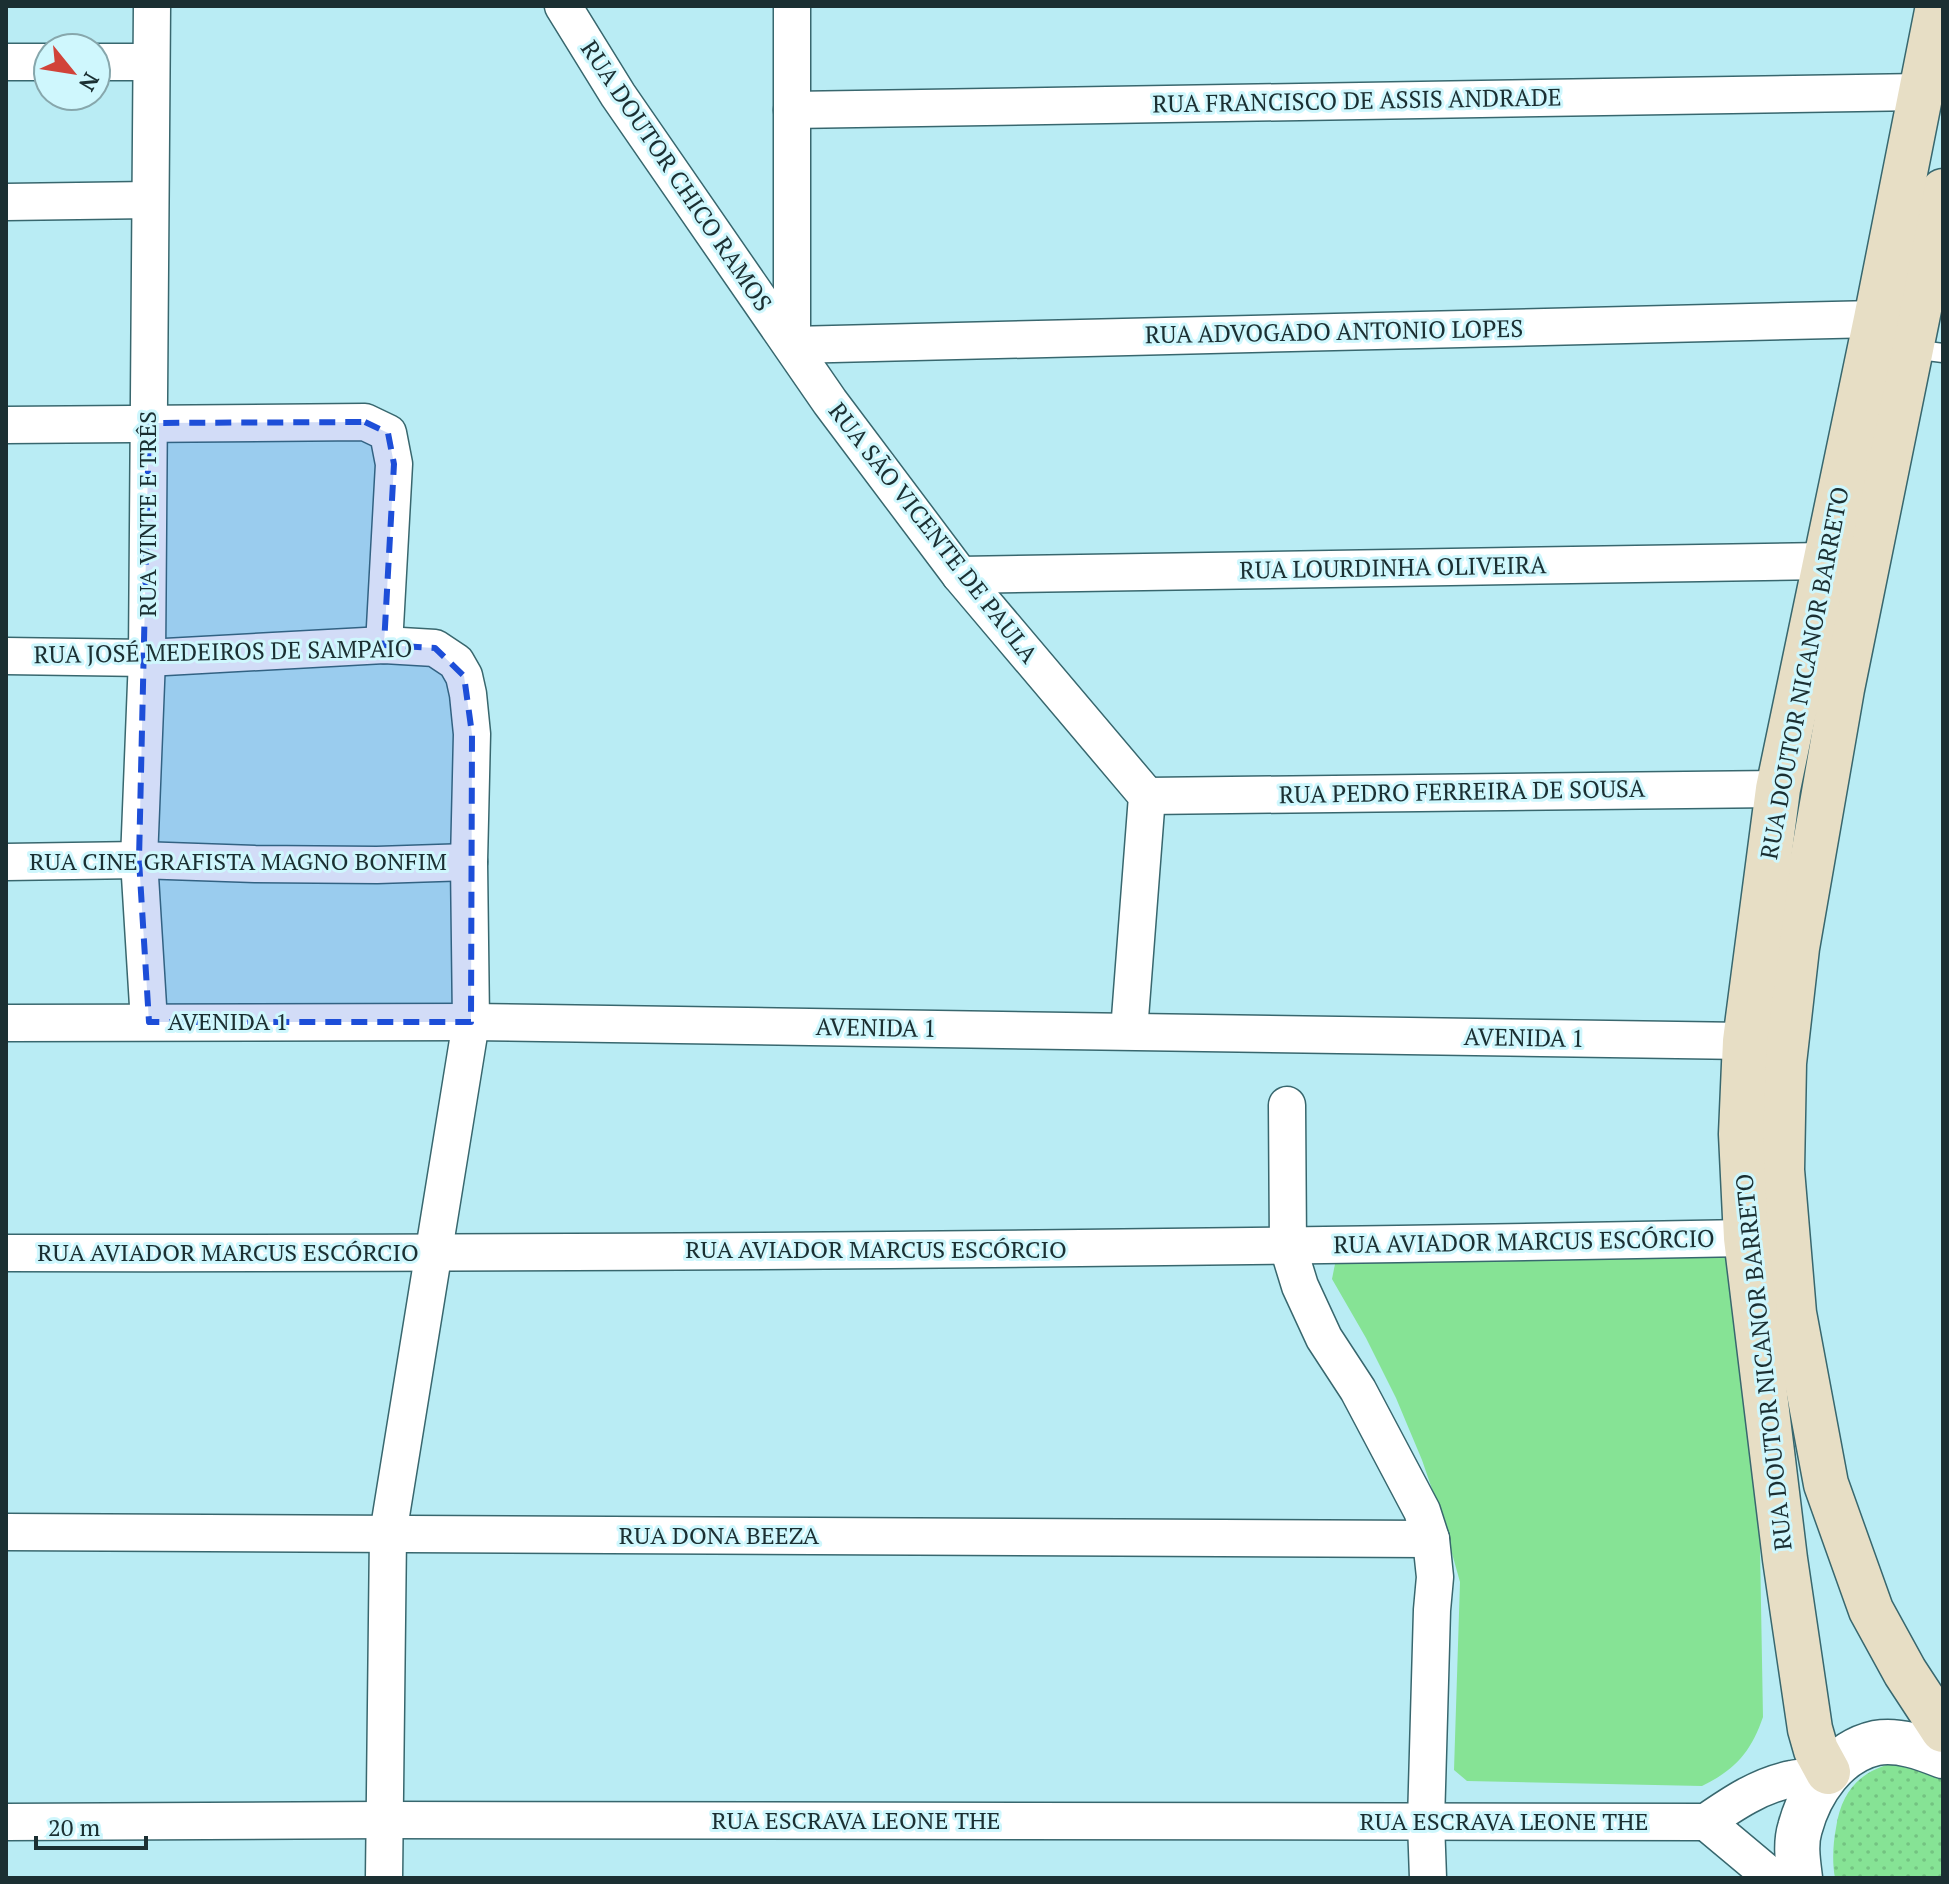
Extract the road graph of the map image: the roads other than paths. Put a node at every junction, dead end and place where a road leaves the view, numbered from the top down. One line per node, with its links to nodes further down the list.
1 (152, 6): 8 (street, RUA VINTE E TRÊS)
2 (563, 6): 15 (street, RUA DOUTOR CHICO RAMOS)
3 (792, 6): 10 (street)
4 (1938, 6): 9 (main road, RUA DOUTOR NICANOR BARRETO)
5 (6, 62): 6 (street)
6 (32, 62)
7 (112, 62): 8 (street)
8 (151, 62): 12 (street, RUA VINTE E TRÊS)
9 (1921, 92): 10 (street, RUA FRANCISCO DE ASSIS ANDRADE); 14 (main road, RUA DOUTOR NICANOR BARRETO)
10 (792, 110): 15 (street)
11 (1943, 191): 16 (main road, RUA DOUTOR NICANOR BARRETO)
12 (150, 200): 13 (street); 17 (street, RUA VINTE E TRÊS)
13 (6, 202)
14 (1876, 319): 15 (street, RUA ADVOGADO ANTONIO LOPES); 19 (main road, RUA DOUTOR NICANOR BARRETO)
15 (792, 345): 20 (street, RUA SÃO VICENTE DE PAULA)
16 (1927, 351): 42 (main road, RUA DOUTOR NICANOR BARRETO)
17 (149, 423): 18 (street); 21 (street); 23 (street, RUA VINTE E TRÊS)
18 (6, 425)
19 (1825, 561): 20 (street, RUA LOURDINHA OLIVEIRA); 24 (main road, RUA DOUTOR NICANOR BARRETO)
20 (960, 575): 25 (street, RUA SÃO VICENTE DE PAULA)
21 (384, 645): 23 (street, RUA JOSÉ MEDEIROS DE SAMPAIO); 28 (street, RUA JOSÉ MEDEIROS DE SAMPAIO)
22 (6, 656): 23 (street, RUA JOSÉ MEDEIROS DE SAMPAIO)
23 (147, 658): 26 (street, RUA VINTE E TRÊS)
24 (1778, 789): 25 (street, RUA PEDRO FERREIRA DE SOUSA); 33 (main road, RUA DOUTOR NICANOR BARRETO)
25 (1147, 796): 32 (street)
26 (139, 860): 27 (street, RUA CINE GRAFISTA MAGNO BONFIM); 28 (street, RUA CINE GRAFISTA MAGNO BONFIM); 29 (street, RUA VINTE E TRÊS)
27 (6, 862)
28 (469, 862): 30 (street, RUA JOSÉ MEDEIROS DE SAMPAIO)
29 (149, 1022): 30 (street, AVENIDA 1); 31 (street, AVENIDA 1)
30 (471, 1022): 32 (street, AVENIDA 1); 38 (street, RUA JOSÉ MEDEIROS DE SAMPAIO)
31 (6, 1023)
32 (1129, 1031): 33 (street, AVENIDA 1)
33 (1745, 1041): 35 (main road, RUA DOUTOR NICANOR BARRETO)
34 (1287, 1105): 36 (street)
35 (1746, 1238): 36 (street, RUA AVIADOR MARCUS ESCÓRCIO); 44 (main road, RUA DOUTOR NICANOR BARRETO)
36 (1288, 1247): 38 (street, RUA AVIADOR MARCUS ESCÓRCIO); 41 (street)
37 (6, 1253): 38 (street, RUA AVIADOR MARCUS ESCÓRCIO)
38 (434, 1254): 40 (street, RUA JOSÉ MEDEIROS DE SAMPAIO)
39 (6, 1532): 40 (street, RUA DONA BEEZA)
40 (388, 1534): 41 (street, RUA DONA BEEZA); 45 (street, RUA JOSÉ MEDEIROS DE SAMPAIO)
41 (1431, 1539): 47 (street)
42 (1943, 1730)
43 (1943, 1756): 44 (street)
44 (1826, 1774): 48 (street); 53 (street)
45 (385, 1820): 46 (street, RUA ESCRAVA LEONE THE); 47 (street, RUA ESCRAVA LEONE THE); 50 (street, RUA JOSÉ MEDEIROS DE SAMPAIO)
46 (6, 1822)
47 (1426, 1822): 48 (street, RUA ESCRAVA LEONE THE); 51 (street)
48 (1706, 1822): 49 (street)
49 (1739, 1863): 52 (street)
50 (384, 1878)
51 (1428, 1878)
52 (1773, 1878)
53 (1800, 1878)

